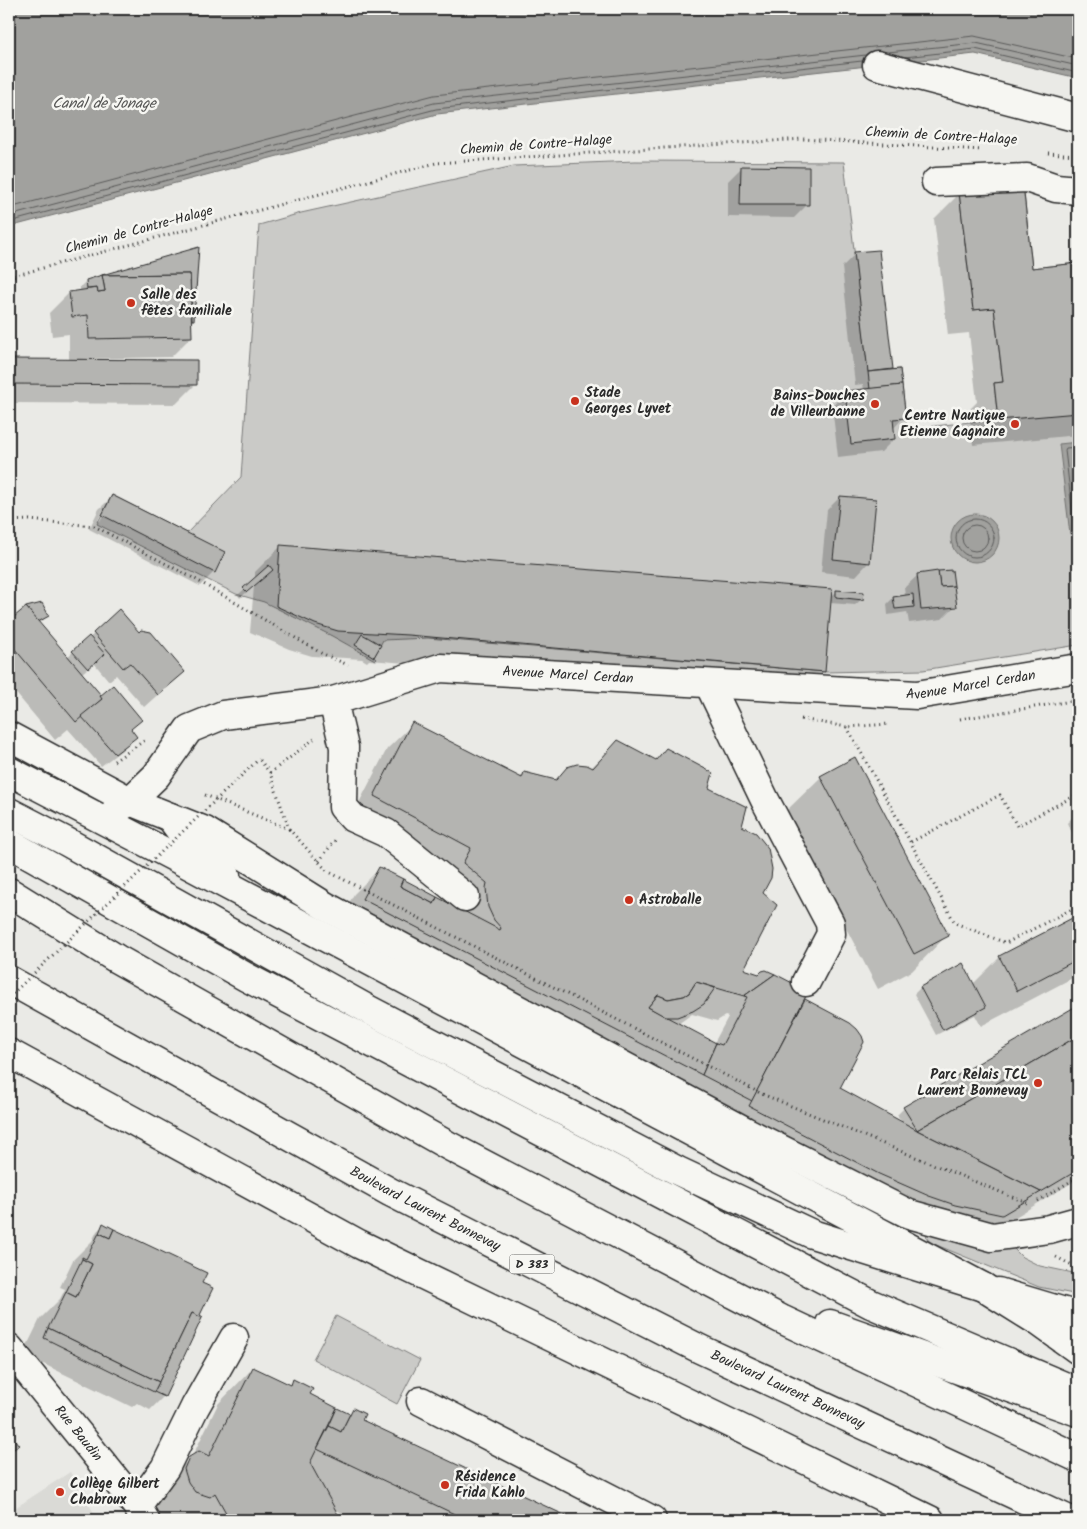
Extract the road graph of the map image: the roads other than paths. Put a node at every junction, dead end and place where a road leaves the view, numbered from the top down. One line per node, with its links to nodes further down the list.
1 (877, 65): 2 (main road)
2 (1078, 118)
3 (936, 182): 4 (main road)
4 (1078, 190)
5 (1078, 668): 6 (main road, Avenue Marcel Cerdan)
6 (709, 684): 7 (main road, Avenue Marcel Cerdan); 22 (main road)
7 (333, 701): 10 (main road, Avenue Marcel Cerdan); 17 (main road)
8 (9, 736): 11 (main road)
9 (9, 771): 14 (main road)
10 (156, 776): 11 (main road, Avenue Marcel Cerdan); 13 (main road)
11 (130, 801): 13 (main road); 14 (main road, Avenue Marcel Cerdan)
12 (9, 812): 25 (main road)
13 (170, 817): 18 (main road); 24 (main road)
14 (108, 824): 18 (main road)
15 (9, 843): 31 (main road)
16 (9, 892): 20 (main road)
17 (466, 897)
18 (254, 899): 25 (main road)
19 (9, 911): 20 (main road)
20 (117, 959): 27 (main road)
21 (9, 980): 38 (main road, Boulevard Laurent Bonnevay / D 383)
22 (806, 982)
23 (9, 1053): 37 (main road)
24 (1078, 1221)
25 (983, 1287): 26 (main road); 30 (main road)
26 (1078, 1316)
27 (781, 1318): 33 (main road); 34 (main road)
28 (234, 1338): 35 (main road)
29 (9, 1348): 35 (main road, Rue Baudin)
30 (1078, 1350)
31 (1078, 1392)
32 (421, 1401): 36 (main road)
33 (1078, 1412)
34 (1078, 1458)
35 (141, 1513)
36 (652, 1520)
37 (930, 1520)
38 (1069, 1520)

